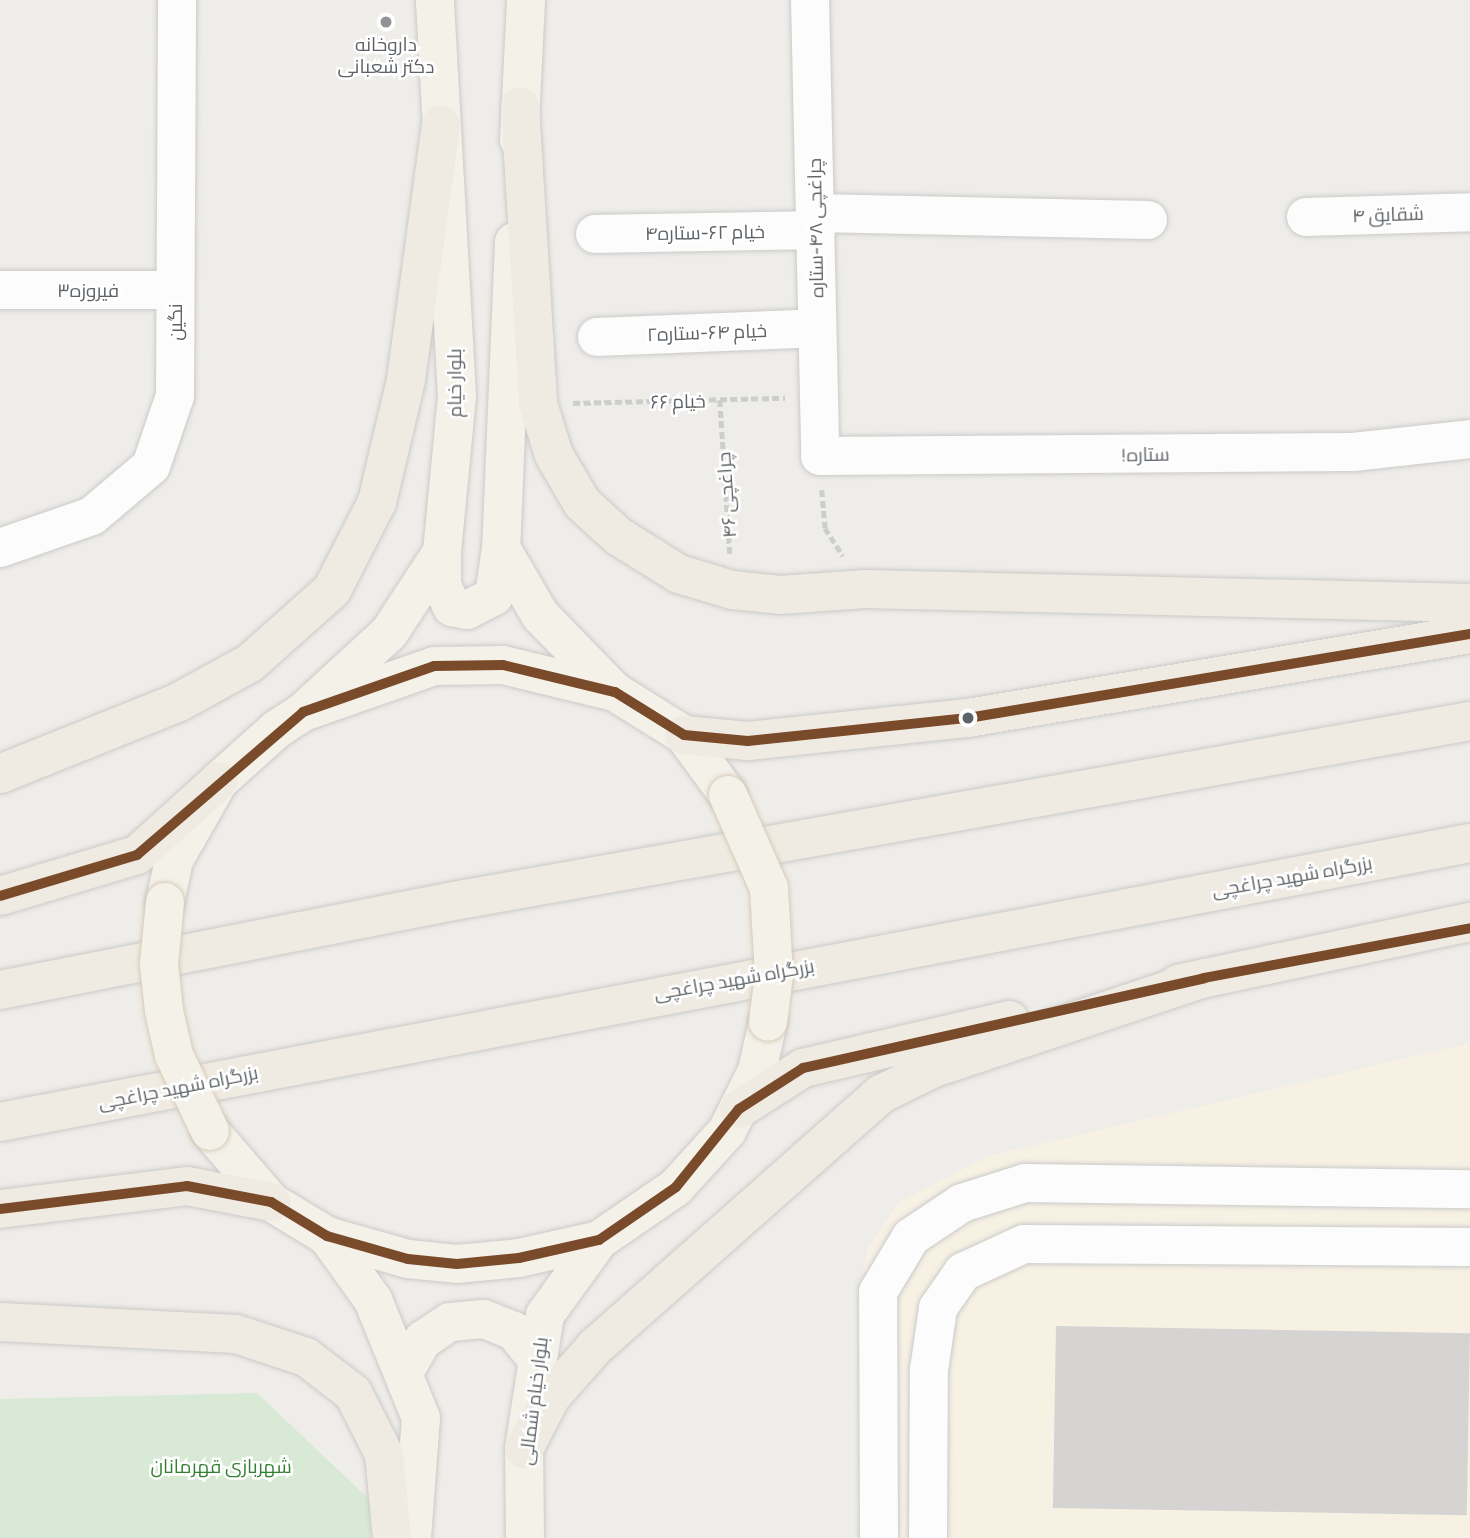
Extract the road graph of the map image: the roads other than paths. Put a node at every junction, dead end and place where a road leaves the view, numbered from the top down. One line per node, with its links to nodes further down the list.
1 (177, 0): 13 (street, نگین)
2 (435, 0): 6 (main road, بلوار خیام)
3 (526, 0): 5 (main road)
4 (810, 0): 10 (street, چراغچی ۴۸-ستاره)
5 (520, 106): 19 (main road); 21 (highway)
6 (441, 124): 20 (main road, بلوار خیام); 27 (highway)
7 (1470, 212): 8 (street, شقایق ۴)
8 (1306, 217)
9 (1148, 220): 10 (street, خیام ۶۲-ستاره۴)
10 (815, 221): 11 (street, خیام ۶۲-ستاره۴); 14 (street, چراغچی ۴۸-ستاره)
11 (595, 234)
12 (0, 290): 13 (street, فیروزه۳)
13 (175, 290): 18 (street, نگین)
14 (817, 328): 15 (street, خیام ۶۴-ستاره۲); 17 (street, چراغچی ۴۸-ستاره)
15 (597, 337)
16 (1470, 439): 17 (street, ستاره۱)
17 (820, 456)
18 (0, 548)
19 (501, 548): 20 (main road); 23 (main road)
20 (442, 552): 24 (main road, بلوار خیام)
21 (1470, 603)
22 (1470, 634): 26 (highway)
23 (615, 692): 24 (main road); 26 (main road)
24 (303, 712): 28 (main road, بلوار خیام)
25 (1470, 721): 36 (highway)
26 (684, 735): 37 (main road, bridge)
27 (0, 774)
28 (219, 781): 30 (highway); 40 (main road, bridge)
29 (1470, 843): 38 (highway, بزرگراه شهید چراغچی)
30 (0, 896)
31 (1470, 922): 33 (highway)
32 (1470, 928): 33 (main road)
33 (1414, 935): 34 (street); 35 (highway)
34 (1470, 939)
35 (1204, 978): 37 (highway); 48 (highway)
36 (0, 990)
37 (739, 1109): 43 (main road)
38 (0, 1122)
39 (1470, 1189): 52 (street)
40 (271, 1202): 41 (highway); 42 (main road)
41 (0, 1209)
42 (327, 1236): 43 (main road); 47 (main road)
43 (599, 1240): 46 (main road, بلوار خیام شمالی)
44 (1470, 1247): 53 (street)
45 (0, 1322): 49 (highway)
46 (536, 1357): 47 (main road); 48 (main road, بلوار خیام شمالی)
47 (406, 1369): 50 (main road)
48 (524, 1449): 51 (main road, بلوار خیام شمالی)
49 (392, 1538)
50 (412, 1538)
51 (525, 1538)
52 (879, 1538)
53 (929, 1538)

